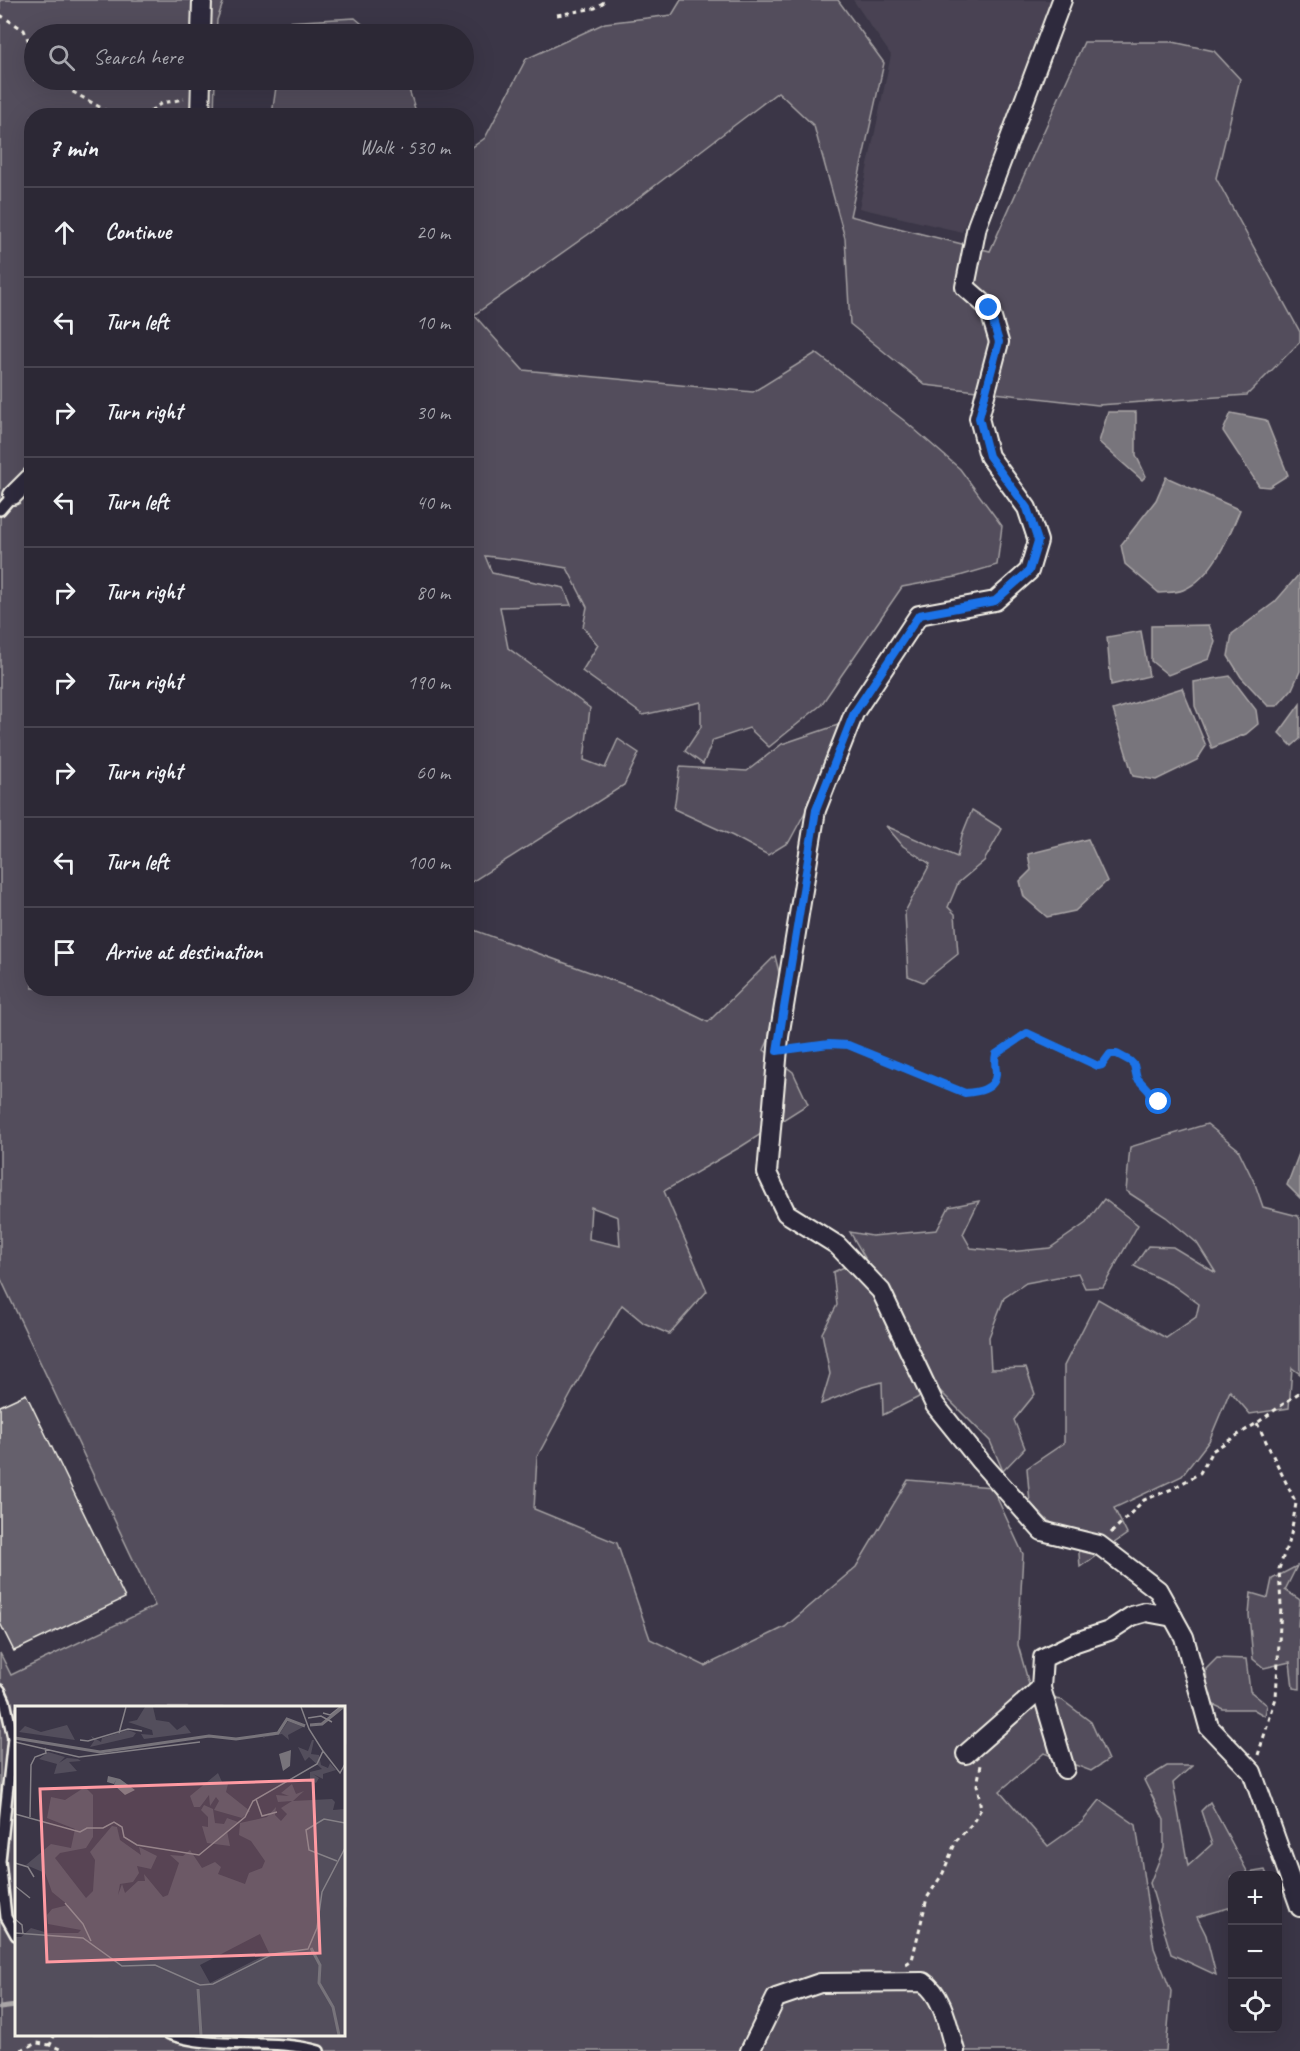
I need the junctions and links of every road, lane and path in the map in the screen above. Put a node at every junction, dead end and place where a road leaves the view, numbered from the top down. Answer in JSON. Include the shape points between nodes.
{"nodes":[{"id":1,"x":202,"y":0,"type":"edge"},
{"id":2,"x":607,"y":0,"type":"edge"},
{"id":3,"x":1062,"y":0,"type":"edge"},
{"id":4,"x":0,"y":15,"type":"edge"},
{"id":5,"x":557,"y":15,"type":"dead end"},
{"id":6,"x":201,"y":24,"type":"edge"},
{"id":7,"x":24,"y":30,"type":"edge"},
{"id":8,"x":71,"y":90,"type":"edge"},
{"id":9,"x":195,"y":90,"type":"edge"},
{"id":10,"x":200,"y":90,"type":"edge"},
{"id":11,"x":101,"y":108,"type":"edge"},
{"id":12,"x":155,"y":108,"type":"edge"},
{"id":13,"x":200,"y":108,"type":"edge"},
{"id":14,"x":24,"y":484,"type":"edge"},
{"id":15,"x":13,"y":495,"type":"joint"},
{"id":16,"x":0,"y":510,"type":"edge"},
{"id":17,"x":777,"y":1051,"type":"junction"},
{"id":18,"x":1159,"y":1102,"type":"dead end"},
{"id":19,"x":1300,"y":1392,"type":"edge"},
{"id":20,"x":1257,"y":1423,"type":"junction"},
{"id":21,"x":1099,"y":1545,"type":"junction"},
{"id":22,"x":1173,"y":1617,"type":"junction"},
{"id":23,"x":1041,"y":1689,"type":"junction"},
{"id":24,"x":0,"y":1690,"type":"edge"},
{"id":25,"x":983,"y":1739,"type":"junction"},
{"id":26,"x":966,"y":1754,"type":"dead end"},
{"id":27,"x":1065,"y":1769,"type":"dead end"},
{"id":28,"x":1252,"y":1772,"type":"junction"},
{"id":29,"x":1300,"y":1907,"type":"edge"},
{"id":30,"x":15,"y":1933,"type":"edge"},
{"id":31,"x":886,"y":1983,"type":"junction"},
{"id":32,"x":54,"y":2036,"type":"edge"},
{"id":33,"x":175,"y":2036,"type":"edge"},
{"id":34,"x":50,"y":2045,"type":"junction"},
{"id":35,"x":21,"y":2050,"type":"edge"},
{"id":36,"x":65,"y":2051,"type":"edge"},
{"id":37,"x":319,"y":2051,"type":"edge"},
{"id":38,"x":750,"y":2051,"type":"edge"},
{"id":39,"x":955,"y":2051,"type":"edge"}],
"edges":[{"from":1,"to":6,"type":"street"},
{"from":2,"to":5,"type":"path","via":[[595,8]]},
{"from":3,"to":17,"type":"street","via":[[977,226],[965,287],[989,308],[999,342],[979,418],[989,456],[1027,508],[1038,541],[1029,571],[995,601],[919,615],[854,713],[816,810]]},
{"from":4,"to":7,"type":"path"},
{"from":8,"to":11,"type":"path"},
{"from":9,"to":12,"type":"path"},
{"from":10,"to":13,"type":"street"},
{"from":14,"to":15,"type":"street"},
{"from":15,"to":16,"type":"lane"},
{"from":17,"to":18,"type":"path","via":[[848,1045],[965,1093],[974,1093],[995,1081],[996,1054],[1027,1033],[1098,1066],[1110,1054],[1122,1056],[1134,1065],[1137,1078]]},
{"from":17,"to":21,"type":"street","via":[[767,1173],[786,1213],[837,1245],[881,1292],[935,1405],[1042,1531]]},
{"from":19,"to":20,"type":"path"},
{"from":20,"to":21,"type":"path","via":[[1212,1451],[1200,1473],[1144,1500]]},
{"from":20,"to":28,"type":"path","via":[[1296,1503],[1279,1569],[1276,1698]]},
{"from":21,"to":22,"type":"street","via":[[1158,1590]]},
{"from":22,"to":23,"type":"street","via":[[1146,1612],[1132,1616],[1109,1631],[1076,1641],[1043,1658]]},
{"from":22,"to":28,"type":"street","via":[[1184,1637],[1209,1726]]},
{"from":23,"to":25,"type":"street"},
{"from":23,"to":27,"type":"street"},
{"from":24,"to":30,"type":"lane","via":[[13,1738],[0,1861],[6,1917]]},
{"from":25,"to":26,"type":"street"},
{"from":25,"to":31,"type":"path","via":[[976,1785],[981,1809],[956,1841],[927,1898],[912,1960]]},
{"from":28,"to":29,"type":"street"},
{"from":31,"to":38,"type":"street","via":[[820,1983],[776,1998]]},
{"from":31,"to":39,"type":"street","via":[[923,1982],[933,1989]]},
{"from":32,"to":34,"type":"path"},
{"from":33,"to":37,"type":"lane","via":[[194,2042]]},
{"from":34,"to":35,"type":"path","via":[[37,2043]]},
{"from":34,"to":36,"type":"path"}]}
